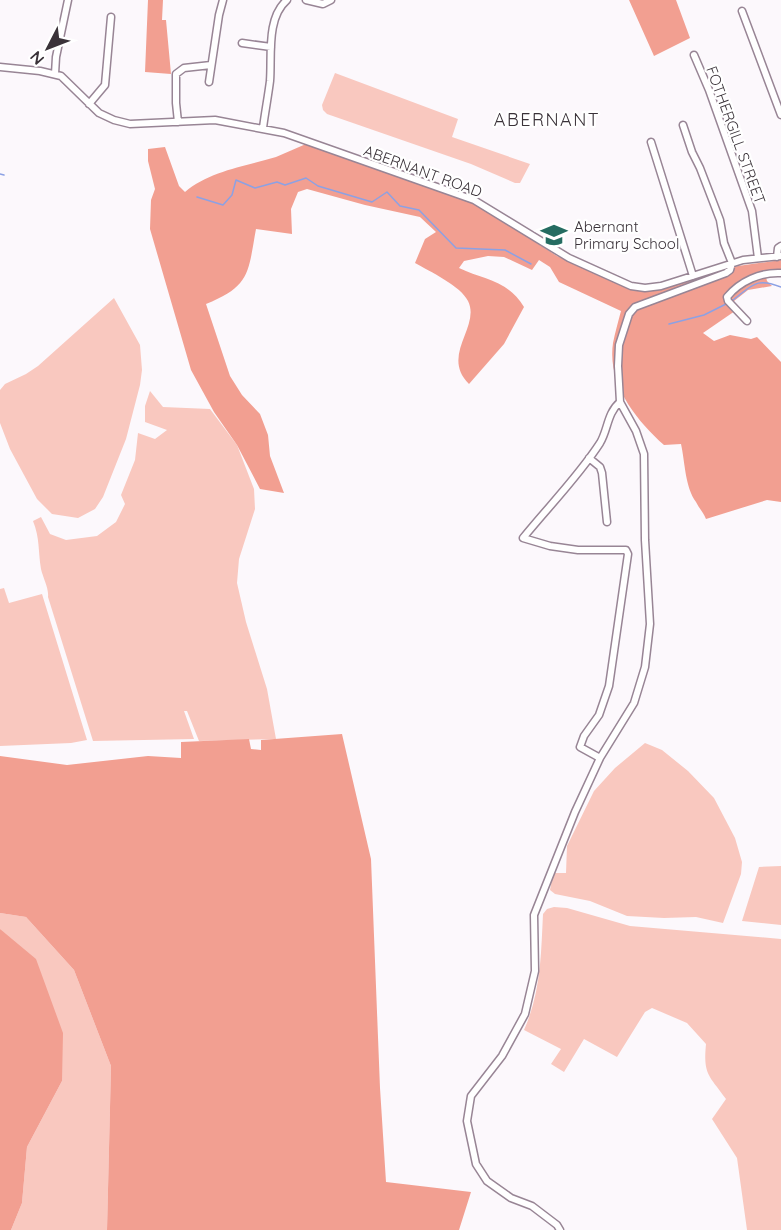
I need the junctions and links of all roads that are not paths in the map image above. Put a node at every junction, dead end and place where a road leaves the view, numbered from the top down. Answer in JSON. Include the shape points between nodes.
{"nodes":[{"id":1,"x":68,"y":0,"type":"edge"},
{"id":2,"x":223,"y":0,"type":"edge"},
{"id":3,"x":287,"y":0,"type":"edge"},
{"id":4,"x":306,"y":0,"type":"edge"},
{"id":5,"x":331,"y":0,"type":"edge"},
{"id":6,"x":742,"y":11,"type":"dead end"},
{"id":7,"x":111,"y":17,"type":"dead end"},
{"id":8,"x":242,"y":43,"type":"dead end"},
{"id":9,"x":271,"y":47,"type":"junction"},
{"id":10,"x":694,"y":55,"type":"dead end"},
{"id":11,"x":211,"y":65,"type":"junction"},
{"id":12,"x":0,"y":67,"type":"edge"},
{"id":13,"x":55,"y":74,"type":"junction"},
{"id":14,"x":209,"y":82,"type":"dead end"},
{"id":15,"x":778,"y":99,"type":"edge"},
{"id":16,"x":88,"y":104,"type":"junction"},
{"id":17,"x":781,"y":115,"type":"edge"},
{"id":18,"x":178,"y":122,"type":"junction"},
{"id":19,"x":683,"y":125,"type":"dead end"},
{"id":20,"x":263,"y":128,"type":"junction"},
{"id":21,"x":651,"y":142,"type":"dead end"},
{"id":22,"x":781,"y":246,"type":"edge"},
{"id":23,"x":779,"y":257,"type":"edge"},
{"id":24,"x":758,"y":258,"type":"junction"},
{"id":25,"x":732,"y":263,"type":"junction"},
{"id":26,"x":781,"y":273,"type":"edge"},
{"id":27,"x":693,"y":276,"type":"junction"},
{"id":28,"x":747,"y":321,"type":"dead end"},
{"id":29,"x":620,"y":402,"type":"junction"},
{"id":30,"x":589,"y":458,"type":"junction"},
{"id":31,"x":607,"y":522,"type":"dead end"},
{"id":32,"x":600,"y":758,"type":"junction"},
{"id":33,"x":560,"y":1230,"type":"edge"}],
"edges":[{"from":1,"to":13,"type":"street"},
{"from":2,"to":11,"type":"street"},
{"from":3,"to":9,"type":"street","via":[[275,20]]},
{"from":4,"to":5,"type":"street","via":[[323,4]]},
{"from":6,"to":15,"type":"street"},
{"from":7,"to":16,"type":"street","via":[[105,85]]},
{"from":8,"to":9,"type":"street"},
{"from":9,"to":20,"type":"street"},
{"from":10,"to":24,"type":"street","name":"FOTHERGILL STREET","via":[[752,211]]},
{"from":11,"to":14,"type":"street"},
{"from":11,"to":18,"type":"street","via":[[184,68],[176,74]]},
{"from":12,"to":13,"type":"street"},
{"from":13,"to":16,"type":"street","name":"ABERNANT ROAD","via":[[67,80]]},
{"from":15,"to":17,"type":"street"},
{"from":16,"to":18,"type":"street","name":"ABERNANT ROAD","via":[[99,113],[130,124]]},
{"from":18,"to":20,"type":"street","name":"ABERNANT ROAD","via":[[215,120]]},
{"from":19,"to":25,"type":"street","via":[[720,220]]},
{"from":20,"to":27,"type":"street","name":"ABERNANT ROAD","via":[[474,200],[557,252],[631,286],[661,286]]},
{"from":21,"to":27,"type":"street"},
{"from":22,"to":23,"type":"street"},
{"from":23,"to":24,"type":"street","name":"ABERNANT ROAD"},
{"from":24,"to":25,"type":"street","name":"ABERNANT ROAD"},
{"from":25,"to":27,"type":"street","name":"ABERNANT ROAD"},
{"from":25,"to":29,"type":"street","via":[[726,273],[635,307],[629,314],[619,345]]},
{"from":26,"to":28,"type":"street","via":[[748,280],[727,297]]},
{"from":29,"to":30,"type":"street"},
{"from":29,"to":32,"type":"street","via":[[644,454],[650,624],[639,691]]},
{"from":30,"to":31,"type":"street","via":[[602,473]]},
{"from":30,"to":32,"type":"street","via":[[523,538],[550,546],[626,550],[628,554],[609,686],[599,715],[580,747]]},
{"from":32,"to":33,"type":"street","via":[[534,915],[535,971],[525,1014],[502,1056],[471,1096],[467,1121],[476,1164],[487,1181],[511,1198],[532,1206]]}]}
